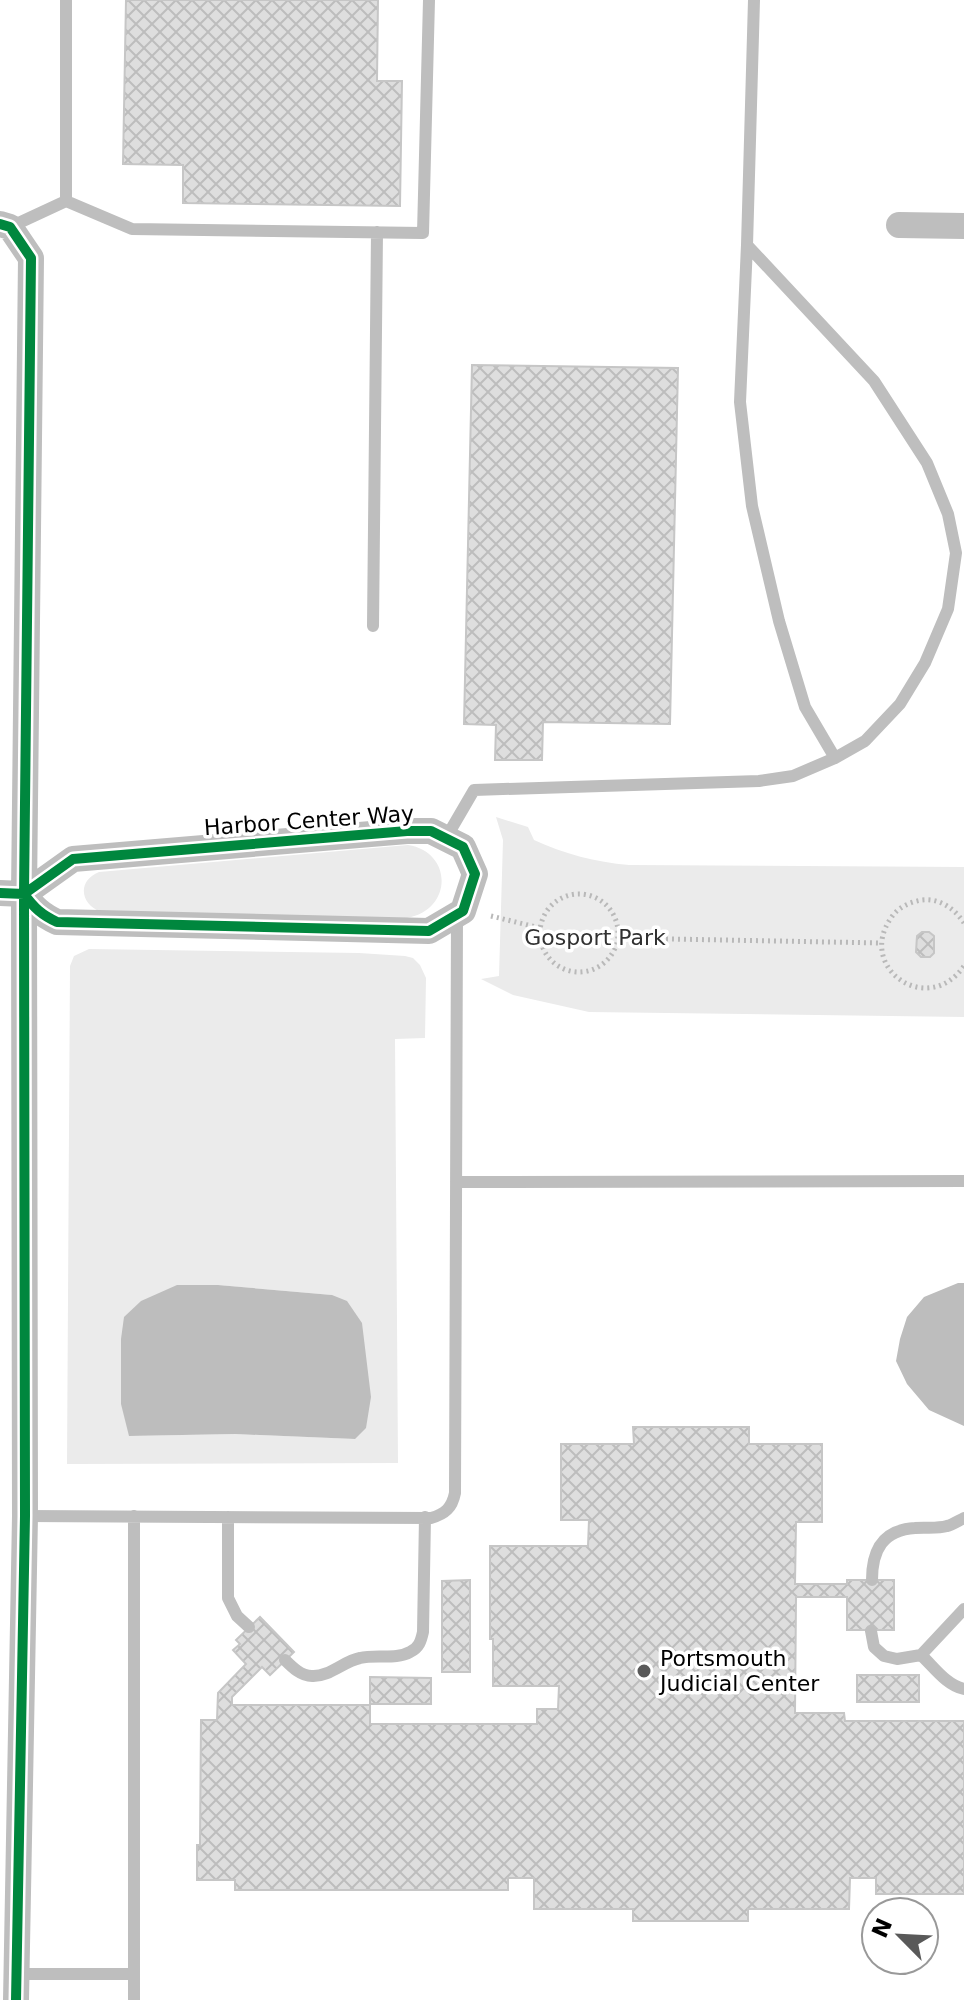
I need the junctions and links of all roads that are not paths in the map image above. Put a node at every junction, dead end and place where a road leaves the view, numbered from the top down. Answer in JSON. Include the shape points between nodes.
{"nodes":[{"id":1,"x":66,"y":0,"type":"edge"},
{"id":2,"x":429,"y":0,"type":"edge"},
{"id":3,"x":754,"y":0,"type":"edge"},
{"id":4,"x":66,"y":201,"type":"junction"},
{"id":5,"x":5,"y":225,"type":"edge"},
{"id":6,"x":899,"y":225,"type":"dead end"},
{"id":7,"x":964,"y":226,"type":"edge"},
{"id":8,"x":377,"y":232,"type":"junction"},
{"id":9,"x":747,"y":245,"type":"junction"},
{"id":10,"x":373,"y":626,"type":"dead end"},
{"id":11,"x":835,"y":758,"type":"junction"},
{"id":12,"x":446,"y":838,"type":"junction"},
{"id":13,"x":12,"y":894,"type":"edge"},
{"id":14,"x":460,"y":913,"type":"junction"},
{"id":15,"x":964,"y":1181,"type":"edge"},
{"id":16,"x":456,"y":1182,"type":"junction"},
{"id":17,"x":25,"y":1516,"type":"junction"},
{"id":18,"x":134,"y":1516,"type":"junction"},
{"id":19,"x":228,"y":1517,"type":"junction"},
{"id":20,"x":425,"y":1517,"type":"junction"},
{"id":21,"x":964,"y":1518,"type":"edge"},
{"id":22,"x":872,"y":1580,"type":"dead end"},
{"id":23,"x":964,"y":1609,"type":"edge"},
{"id":24,"x":249,"y":1627,"type":"dead end"},
{"id":25,"x":871,"y":1631,"type":"dead end"},
{"id":26,"x":921,"y":1655,"type":"junction"},
{"id":27,"x":285,"y":1660,"type":"dead end"},
{"id":28,"x":964,"y":1689,"type":"edge"},
{"id":29,"x":134,"y":1974,"type":"junction"},
{"id":30,"x":16,"y":1987,"type":"edge"},
{"id":31,"x":134,"y":2000,"type":"edge"}],
"edges":[{"from":1,"to":4,"type":"lane"},
{"from":2,"to":8,"type":"lane","via":[[423,233]]},
{"from":3,"to":9,"type":"lane"},
{"from":4,"to":5,"type":"lane"},
{"from":4,"to":8,"type":"lane","via":[[132,229]]},
{"from":5,"to":13,"type":"street","via":[[31,258]]},
{"from":6,"to":7,"type":"street"},
{"from":8,"to":10,"type":"lane"},
{"from":9,"to":11,"type":"lane","via":[[740,402],[752,506],[805,707]]},
{"from":9,"to":11,"type":"lane","via":[[874,381],[927,463],[948,514],[956,553],[948,609],[925,663],[900,704],[865,741]]},
{"from":11,"to":12,"type":"lane","via":[[793,776],[759,781],[474,790]]},
{"from":12,"to":13,"type":"street","name":"Harbor Center Way","via":[[431,831],[407,831],[73,859]]},
{"from":12,"to":14,"type":"street","via":[[463,847],[475,874]]},
{"from":13,"to":14,"type":"street","via":[[57,922],[429,931]]},
{"from":13,"to":17,"type":"street"},
{"from":14,"to":16,"type":"lane"},
{"from":15,"to":16,"type":"lane"},
{"from":16,"to":20,"type":"lane","via":[[455,1493],[448,1510]]},
{"from":17,"to":18,"type":"lane"},
{"from":17,"to":30,"type":"street"},
{"from":18,"to":19,"type":"lane"},
{"from":18,"to":29,"type":"lane"},
{"from":19,"to":20,"type":"lane"},
{"from":19,"to":24,"type":"lane","via":[[228,1598]]},
{"from":20,"to":27,"type":"lane","via":[[420,1644],[411,1652],[357,1658],[312,1676]]},
{"from":21,"to":22,"type":"lane","via":[[944,1527],[891,1534],[877,1548]]},
{"from":23,"to":26,"type":"lane"},
{"from":25,"to":26,"type":"lane","via":[[874,1647],[884,1656]]},
{"from":26,"to":28,"type":"lane","via":[[949,1683]]},
{"from":29,"to":30,"type":"lane"},
{"from":29,"to":31,"type":"lane"}]}
